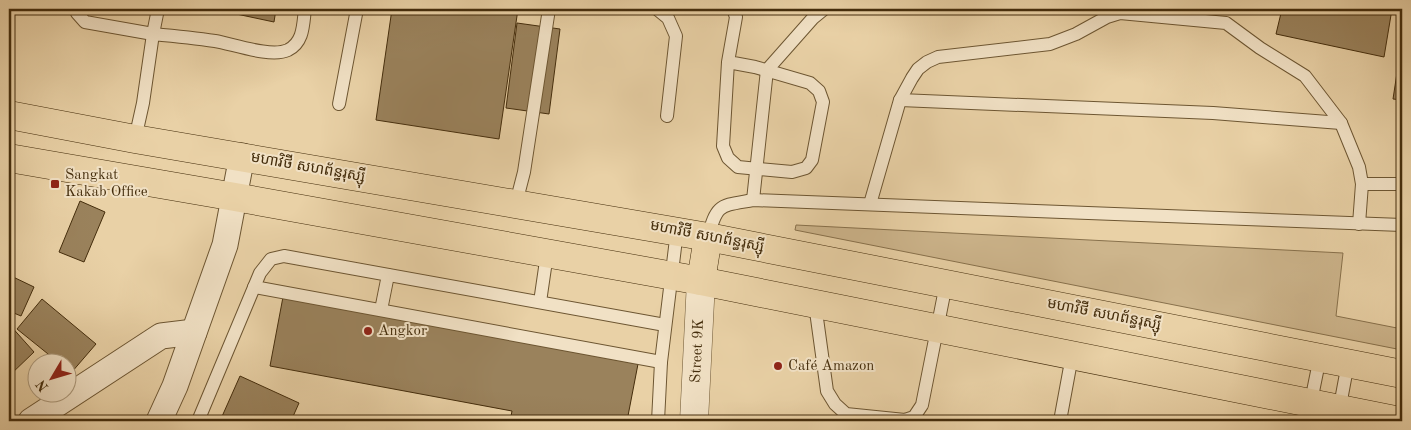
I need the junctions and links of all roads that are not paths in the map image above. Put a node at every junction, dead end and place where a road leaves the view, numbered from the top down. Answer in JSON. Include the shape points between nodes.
{"nodes":[{"id":1,"x":76,"y":9,"type":"edge"},
{"id":2,"x":158,"y":9,"type":"edge"},
{"id":3,"x":305,"y":9,"type":"edge"},
{"id":4,"x":357,"y":9,"type":"edge"},
{"id":5,"x":550,"y":9,"type":"edge"},
{"id":6,"x":657,"y":9,"type":"edge"},
{"id":7,"x":824,"y":9,"type":"edge"},
{"id":8,"x":738,"y":11,"type":"edge"},
{"id":9,"x":153,"y":34,"type":"junction"},
{"id":10,"x":728,"y":62,"type":"junction"},
{"id":11,"x":767,"y":70,"type":"junction"},
{"id":12,"x":900,"y":100,"type":"junction"},
{"id":13,"x":338,"y":104,"type":"dead end"},
{"id":14,"x":9,"y":115,"type":"edge"},
{"id":15,"x":667,"y":116,"type":"dead end"},
{"id":16,"x":1341,"y":123,"type":"junction"},
{"id":17,"x":135,"y":139,"type":"junction"},
{"id":18,"x":242,"y":156,"type":"junction"},
{"id":19,"x":9,"y":158,"type":"edge"},
{"id":20,"x":756,"y":169,"type":"junction"},
{"id":21,"x":1362,"y":184,"type":"junction"},
{"id":22,"x":1402,"y":184,"type":"edge"},
{"id":23,"x":235,"y":197,"type":"junction"},
{"id":24,"x":753,"y":200,"type":"junction"},
{"id":25,"x":516,"y":203,"type":"junction"},
{"id":26,"x":870,"y":204,"type":"junction"},
{"id":27,"x":1359,"y":224,"type":"junction"},
{"id":28,"x":1402,"y":225,"type":"edge"},
{"id":29,"x":677,"y":232,"type":"junction"},
{"id":30,"x":708,"y":237,"type":"junction"},
{"id":31,"x":547,"y":254,"type":"junction"},
{"id":32,"x":388,"y":275,"type":"junction"},
{"id":33,"x":671,"y":277,"type":"junction"},
{"id":34,"x":701,"y":282,"type":"junction"},
{"id":35,"x":946,"y":284,"type":"junction"},
{"id":36,"x":254,"y":287,"type":"junction"},
{"id":37,"x":540,"y":302,"type":"junction"},
{"id":38,"x":815,"y":304,"type":"junction"},
{"id":39,"x":381,"y":310,"type":"junction"},
{"id":40,"x":665,"y":325,"type":"junction"},
{"id":41,"x":938,"y":329,"type":"junction"},
{"id":42,"x":194,"y":332,"type":"junction"},
{"id":43,"x":1072,"y":356,"type":"junction"},
{"id":44,"x":1320,"y":357,"type":"junction"},
{"id":45,"x":661,"y":362,"type":"junction"},
{"id":46,"x":1348,"y":363,"type":"junction"},
{"id":47,"x":1402,"y":374,"type":"edge"},
{"id":48,"x":1308,"y":412,"type":"edge"},
{"id":49,"x":1338,"y":415,"type":"edge"},
{"id":50,"x":31,"y":421,"type":"edge"},
{"id":51,"x":159,"y":421,"type":"edge"},
{"id":52,"x":198,"y":421,"type":"edge"},
{"id":53,"x":658,"y":421,"type":"edge"},
{"id":54,"x":694,"y":421,"type":"edge"},
{"id":55,"x":1060,"y":421,"type":"edge"},
{"id":56,"x":1400,"y":421,"type":"edge"}],
"edges":[{"from":1,"to":9,"type":"lane","via":[[85,22]]},
{"from":2,"to":9,"type":"lane"},
{"from":3,"to":9,"type":"lane","via":[[302,33],[287,50],[274,52]]},
{"from":4,"to":13,"type":"lane"},
{"from":5,"to":25,"type":"lane","via":[[524,172]]},
{"from":6,"to":15,"type":"lane","via":[[668,18],[676,36]]},
{"from":7,"to":11,"type":"lane"},
{"from":8,"to":10,"type":"lane"},
{"from":9,"to":17,"type":"lane"},
{"from":10,"to":11,"type":"lane"},
{"from":10,"to":20,"type":"lane","via":[[723,146],[728,158],[738,167]]},
{"from":11,"to":20,"type":"lane"},
{"from":11,"to":20,"type":"lane","via":[[810,83],[819,91],[823,102],[812,160],[806,168],[792,172]]},
{"from":12,"to":16,"type":"lane","via":[[1213,113]]},
{"from":12,"to":16,"type":"lane","via":[[918,69],[938,57],[1050,44],[1120,14],[1226,23],[1305,76]]},
{"from":12,"to":26,"type":"lane"},
{"from":14,"to":17,"type":"highway","name":"មហាវិថី សហព័ន្ធរុស្ស៊ី"},
{"from":16,"to":21,"type":"lane","via":[[1359,166]]},
{"from":17,"to":18,"type":"highway","name":"មហាវិថី សហព័ន្ធរុស្ស៊ី"},
{"from":18,"to":23,"type":"street"},
{"from":18,"to":25,"type":"highway","name":"មហាវិថី សហព័ន្ធរុស្ស៊ី"},
{"from":19,"to":23,"type":"highway"},
{"from":20,"to":24,"type":"lane"},
{"from":21,"to":22,"type":"lane"},
{"from":21,"to":27,"type":"lane"},
{"from":23,"to":31,"type":"highway"},
{"from":23,"to":42,"type":"street","via":[[225,245]]},
{"from":24,"to":26,"type":"lane"},
{"from":24,"to":30,"type":"lane","via":[[719,209],[713,215]]},
{"from":25,"to":29,"type":"highway","name":"មហាវិថី សហព័ន្ធរុស្ស៊ី"},
{"from":26,"to":27,"type":"lane"},
{"from":27,"to":28,"type":"lane"},
{"from":29,"to":30,"type":"highway","name":"មហាវិថី សហព័ន្ធរុស្ស៊ី"},
{"from":29,"to":33,"type":"lane"},
{"from":30,"to":34,"type":"highway"},
{"from":30,"to":35,"type":"highway","name":"មហាវិថី សហព័ន្ធរុស្ស៊ី"},
{"from":31,"to":33,"type":"highway"},
{"from":31,"to":37,"type":"lane"},
{"from":32,"to":36,"type":"lane","via":[[284,256],[271,259]]},
{"from":32,"to":37,"type":"lane"},
{"from":32,"to":39,"type":"lane"},
{"from":33,"to":34,"type":"highway"},
{"from":33,"to":40,"type":"lane"},
{"from":34,"to":38,"type":"highway"},
{"from":34,"to":54,"type":"street","name":"Street 9K"},
{"from":35,"to":41,"type":"lane"},
{"from":35,"to":44,"type":"highway","name":"មហាវិថី សហព័ន្ធរុស្ស៊ី"},
{"from":36,"to":39,"type":"lane"},
{"from":36,"to":52,"type":"lane"},
{"from":37,"to":40,"type":"lane"},
{"from":38,"to":41,"type":"highway"},
{"from":38,"to":41,"type":"lane","via":[[827,391],[846,414],[905,420],[914,417],[922,405]]},
{"from":39,"to":45,"type":"lane"},
{"from":40,"to":45,"type":"lane"},
{"from":41,"to":43,"type":"highway"},
{"from":42,"to":50,"type":"street","via":[[160,336]]},
{"from":42,"to":51,"type":"street"},
{"from":43,"to":48,"type":"highway"},
{"from":43,"to":55,"type":"lane"},
{"from":44,"to":46,"type":"highway","name":"មហាវិថី សហព័ន្ធរុស្ស៊ី"},
{"from":44,"to":48,"type":"lane"},
{"from":45,"to":53,"type":"lane"},
{"from":46,"to":47,"type":"highway","name":"មហាវិថី សហព័ន្ធរុស្ស៊ី"},
{"from":46,"to":49,"type":"lane"},
{"from":48,"to":49,"type":"highway"},
{"from":49,"to":56,"type":"highway"}]}
